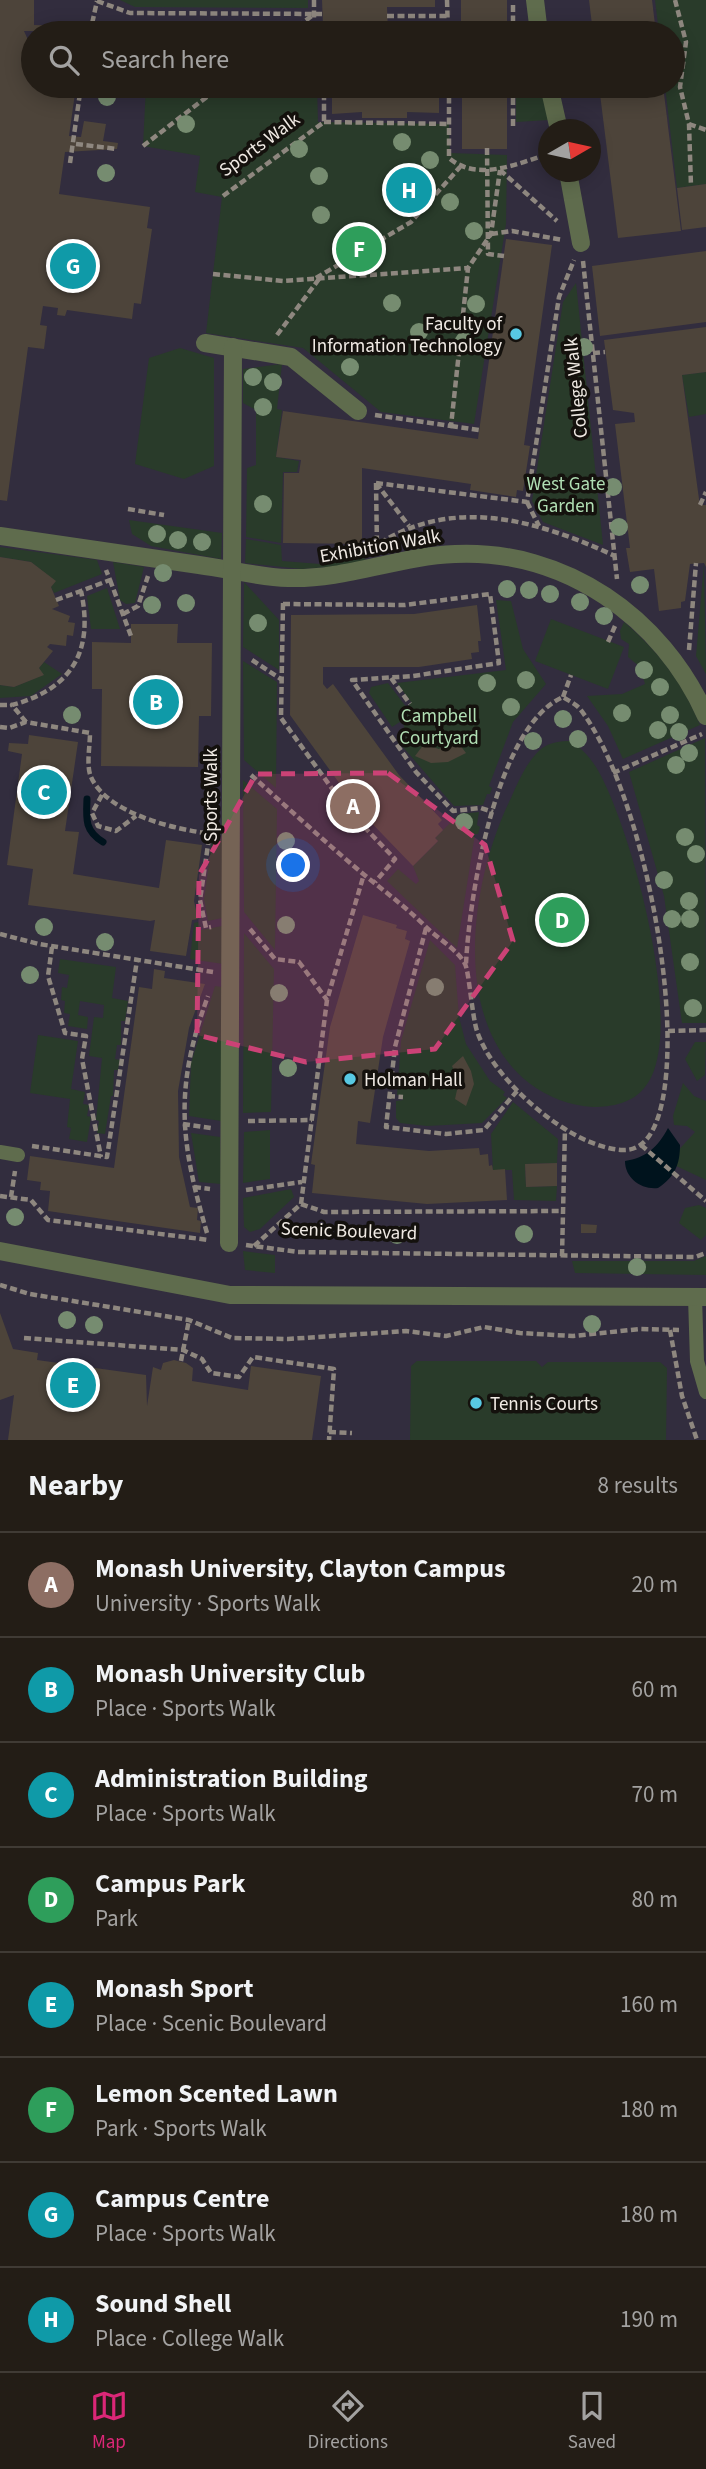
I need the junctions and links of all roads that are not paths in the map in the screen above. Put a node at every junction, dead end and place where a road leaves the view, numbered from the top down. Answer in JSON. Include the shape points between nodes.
{"nodes":[{"id":1,"x":535,"y":0,"type":"edge"},
{"id":2,"x":538,"y":21,"type":"edge"},
{"id":3,"x":552,"y":98,"type":"edge"},
{"id":4,"x":556,"y":119,"type":"edge"},
{"id":5,"x":570,"y":182,"type":"edge"},
{"id":6,"x":581,"y":243,"type":"road end"},
{"id":7,"x":205,"y":343,"type":"dead end"},
{"id":8,"x":233,"y":348,"type":"junction"},
{"id":9,"x":358,"y":411,"type":"dead end"},
{"id":10,"x":0,"y":536,"type":"edge"},
{"id":11,"x":232,"y":570,"type":"junction"},
{"id":12,"x":705,"y":713,"type":"edge"},
{"id":13,"x":0,"y":1152,"type":"edge"},
{"id":14,"x":18,"y":1155,"type":"road end"},
{"id":15,"x":229,"y":1242,"type":"road end"},
{"id":16,"x":0,"y":1251,"type":"edge"},
{"id":17,"x":700,"y":1297,"type":"edge"},
{"id":18,"x":706,"y":1392,"type":"edge"}],
"edges":[{"from":1,"to":2,"type":"street"},
{"from":3,"to":4,"type":"street"},
{"from":5,"to":6,"type":"street"},
{"from":7,"to":8,"type":"street"},
{"from":8,"to":9,"type":"street","via":[[291,356]]},
{"from":8,"to":11,"type":"street","name":"Sports Walk"},
{"from":10,"to":11,"type":"street","name":"Exhibition Walk"},
{"from":11,"to":12,"type":"street","name":"Exhibition Walk","via":[[283,578],[335,576],[457,554],[530,562],[614,600],[651,632],[677,664]]},
{"from":11,"to":15,"type":"street","name":"Sports Walk"},
{"from":13,"to":14,"type":"lane"},
{"from":16,"to":17,"type":"street","via":[[230,1295]]},
{"from":17,"to":18,"type":"lane","via":[[697,1361]]}]}
